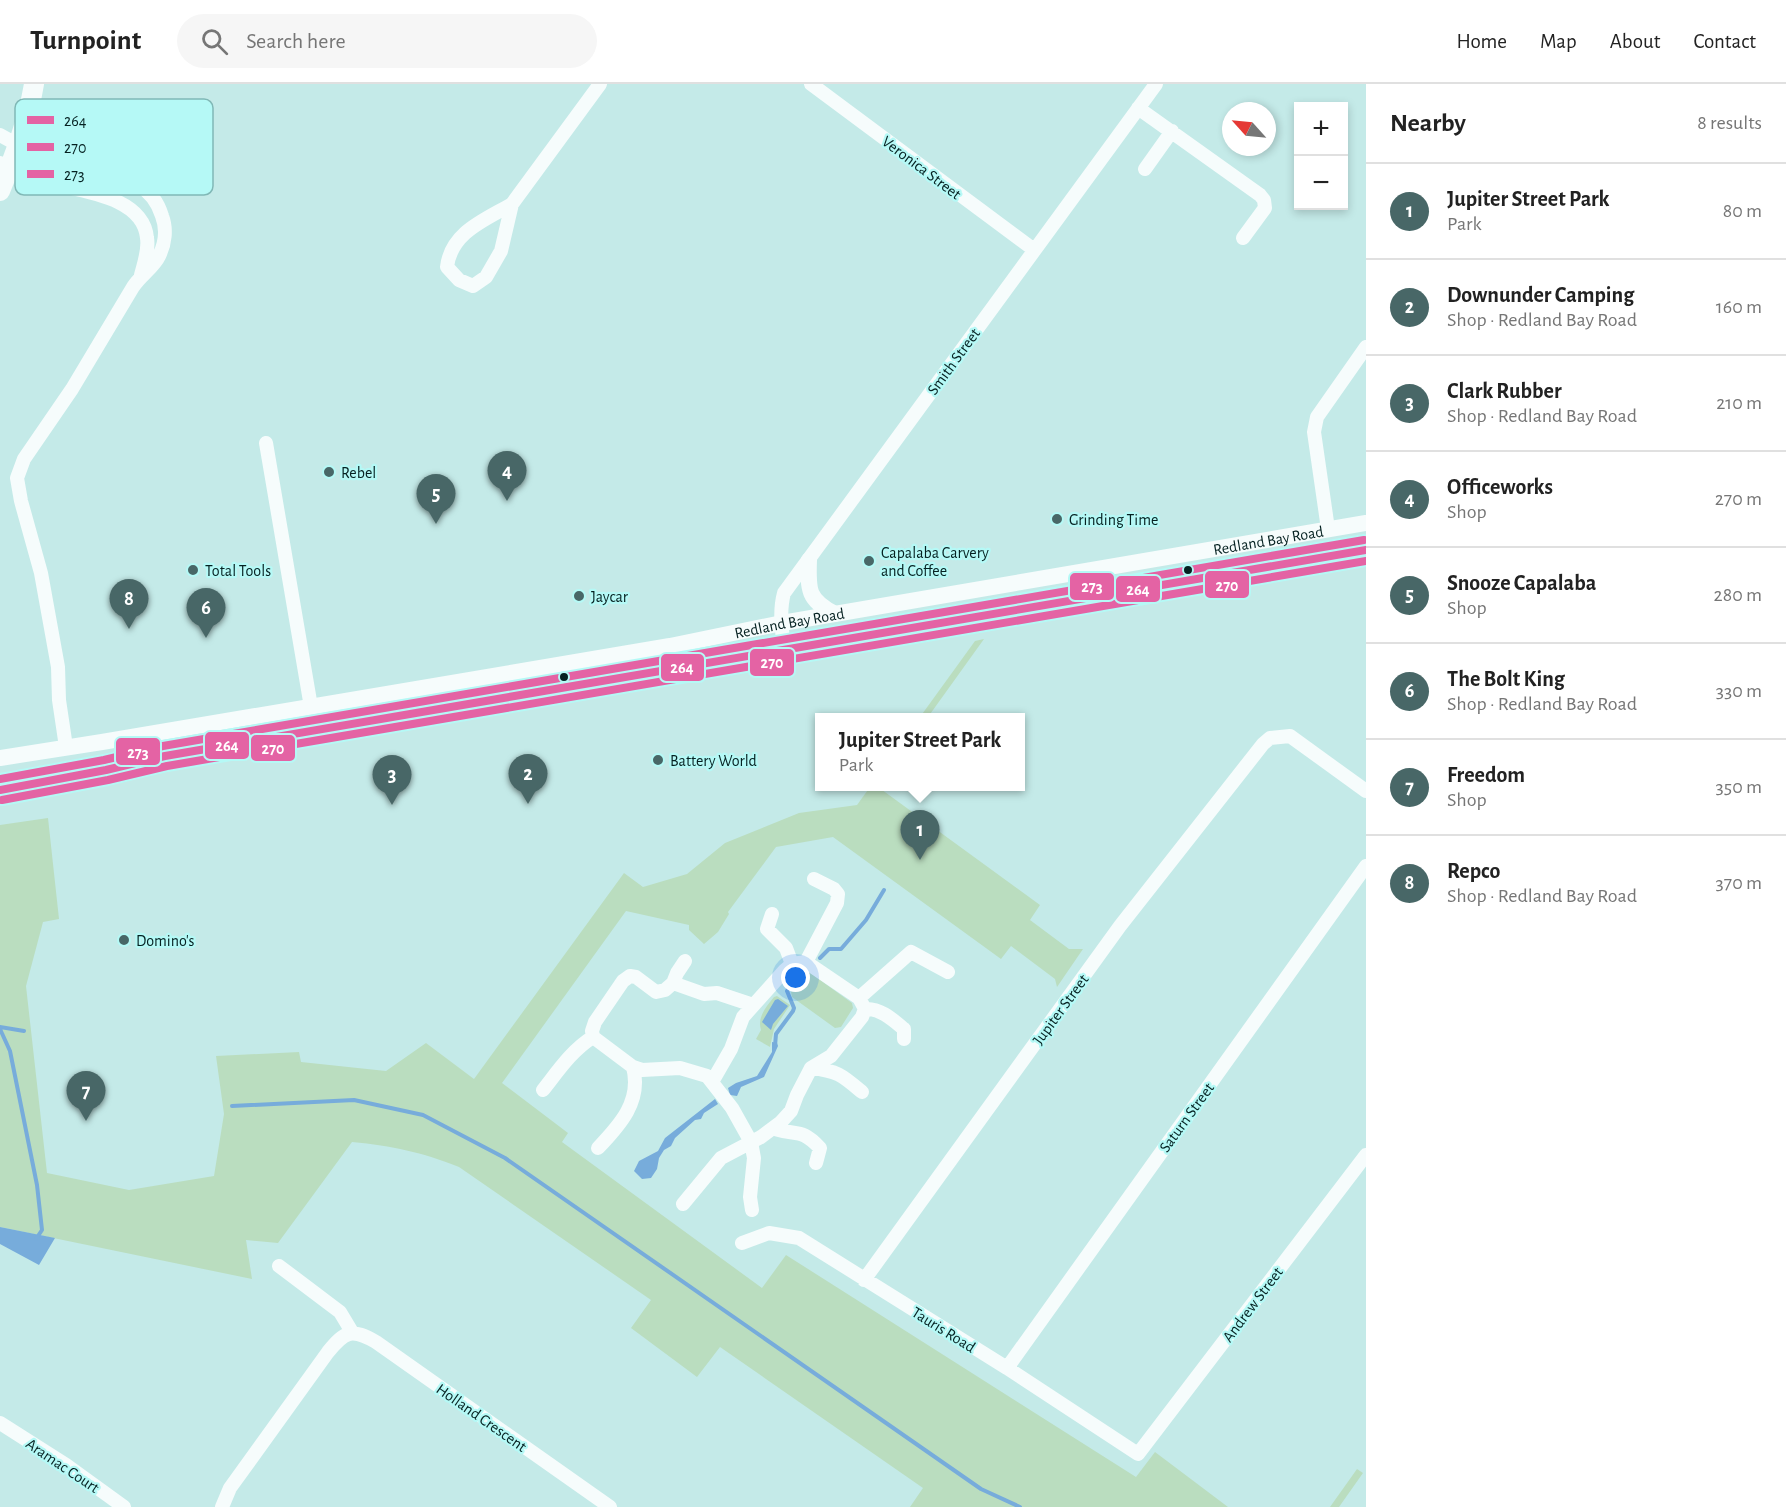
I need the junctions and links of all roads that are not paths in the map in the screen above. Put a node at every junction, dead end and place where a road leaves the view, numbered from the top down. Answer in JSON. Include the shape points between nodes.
{"nodes":[{"id":1,"x":34,"y":84,"type":"edge"},
{"id":2,"x":600,"y":84,"type":"edge"},
{"id":3,"x":811,"y":84,"type":"edge"},
{"id":4,"x":1156,"y":84,"type":"edge"},
{"id":5,"x":31,"y":99,"type":"edge"},
{"id":6,"x":1138,"y":108,"type":"junction"},
{"id":7,"x":1172,"y":130,"type":"junction"},
{"id":8,"x":0,"y":135,"type":"edge"},
{"id":9,"x":15,"y":144,"type":"edge"},
{"id":10,"x":15,"y":150,"type":"edge"},
{"id":11,"x":5,"y":165,"type":"edge"},
{"id":12,"x":1145,"y":169,"type":"dead end"},
{"id":13,"x":0,"y":191,"type":"edge"},
{"id":14,"x":98,"y":195,"type":"edge"},
{"id":15,"x":150,"y":195,"type":"edge"},
{"id":16,"x":512,"y":204,"type":"junction"},
{"id":17,"x":1243,"y":238,"type":"dead end"},
{"id":18,"x":1033,"y":249,"type":"junction"},
{"id":19,"x":141,"y":275,"type":"junction"},
{"id":20,"x":1366,"y":347,"type":"edge"},
{"id":21,"x":266,"y":443,"type":"dead end"},
{"id":22,"x":1366,"y":523,"type":"edge"},
{"id":23,"x":1328,"y":529,"type":"junction"},
{"id":24,"x":1366,"y":550,"type":"edge"},
{"id":25,"x":809,"y":560,"type":"junction"},
{"id":26,"x":835,"y":614,"type":"junction"},
{"id":27,"x":782,"y":623,"type":"junction"},
{"id":28,"x":784,"y":649,"type":"junction"},
{"id":29,"x":310,"y":707,"type":"junction"},
{"id":30,"x":314,"y":730,"type":"junction"},
{"id":31,"x":66,"y":747,"type":"junction"},
{"id":32,"x":0,"y":758,"type":"edge"},
{"id":33,"x":0,"y":790,"type":"edge"},
{"id":34,"x":1366,"y":791,"type":"edge"},
{"id":35,"x":1366,"y":866,"type":"edge"},
{"id":36,"x":814,"y":879,"type":"dead end"},
{"id":37,"x":772,"y":914,"type":"dead end"},
{"id":38,"x":685,"y":961,"type":"dead end"},
{"id":39,"x":799,"y":963,"type":"junction"},
{"id":40,"x":948,"y":972,"type":"dead end"},
{"id":41,"x":673,"y":983,"type":"junction"},
{"id":42,"x":862,"y":1004,"type":"junction"},
{"id":43,"x":753,"y":1005,"type":"junction"},
{"id":44,"x":593,"y":1037,"type":"junction"},
{"id":45,"x":904,"y":1039,"type":"dead end"},
{"id":46,"x":836,"y":1049,"type":"junction"},
{"id":47,"x":633,"y":1067,"type":"junction"},
{"id":48,"x":811,"y":1068,"type":"junction"},
{"id":49,"x":843,"y":1076,"type":"junction"},
{"id":50,"x":712,"y":1082,"type":"junction"},
{"id":51,"x":543,"y":1090,"type":"dead end"},
{"id":52,"x":862,"y":1092,"type":"dead end"},
{"id":53,"x":791,"y":1111,"type":"junction"},
{"id":54,"x":775,"y":1129,"type":"junction"},
{"id":55,"x":798,"y":1131,"type":"junction"},
{"id":56,"x":750,"y":1142,"type":"junction"},
{"id":57,"x":598,"y":1148,"type":"dead end"},
{"id":58,"x":1366,"y":1155,"type":"edge"},
{"id":59,"x":816,"y":1163,"type":"dead end"},
{"id":60,"x":683,"y":1204,"type":"dead end"},
{"id":61,"x":752,"y":1210,"type":"dead end"},
{"id":62,"x":742,"y":1243,"type":"dead end"},
{"id":63,"x":279,"y":1266,"type":"dead end"},
{"id":64,"x":864,"y":1280,"type":"junction"},
{"id":65,"x":352,"y":1332,"type":"junction"},
{"id":66,"x":1007,"y":1368,"type":"junction"},
{"id":67,"x":0,"y":1423,"type":"edge"},
{"id":68,"x":1138,"y":1454,"type":"joint"},
{"id":69,"x":124,"y":1507,"type":"edge"},
{"id":70,"x":222,"y":1507,"type":"edge"},
{"id":71,"x":610,"y":1507,"type":"edge"}],
"edges":[{"from":1,"to":5,"type":"highway"},
{"from":2,"to":16,"type":"street"},
{"from":3,"to":18,"type":"street","name":"Veronica Street"},
{"from":4,"to":6,"type":"street","name":"Smith Street"},
{"from":6,"to":7,"type":"street"},
{"from":6,"to":18,"type":"street","name":"Smith Street"},
{"from":7,"to":12,"type":"street"},
{"from":7,"to":17,"type":"street","via":[[1264,200],[1262,215]]},
{"from":8,"to":9,"type":"street"},
{"from":10,"to":11,"type":"highway"},
{"from":11,"to":13,"type":"highway"},
{"from":14,"to":19,"type":"street","via":[[130,209],[143,224],[148,239]]},
{"from":15,"to":19,"type":"street","via":[[164,219],[165,237],[156,262]]},
{"from":16,"to":16,"type":"street","via":[[462,234],[448,254],[447,267],[459,280],[473,286],[486,277],[501,251]]},
{"from":18,"to":25,"type":"street","name":"Smith Street"},
{"from":19,"to":31,"type":"street","via":[[24,459],[17,478],[42,573]]},
{"from":20,"to":23,"type":"street","via":[[1317,417],[1314,432]]},
{"from":21,"to":29,"type":"street"},
{"from":22,"to":23,"type":"main road","name":"Redland Bay Road"},
{"from":23,"to":26,"type":"main road","name":"Redland Bay Road"},
{"from":24,"to":28,"type":"main road","name":"Redland Bay Road"},
{"from":25,"to":26,"type":"main road","via":[[811,594],[822,608]]},
{"from":25,"to":27,"type":"street","name":"Smith Street","via":[[784,593]]},
{"from":26,"to":27,"type":"main road","name":"Redland Bay Road"},
{"from":27,"to":28,"type":"street","name":"Smith Street"},
{"from":27,"to":29,"type":"main road","name":"Redland Bay Road","via":[[670,646]]},
{"from":28,"to":30,"type":"main road","name":"Redland Bay Road"},
{"from":29,"to":30,"type":"main road"},
{"from":29,"to":31,"type":"main road","name":"Redland Bay Road"},
{"from":30,"to":33,"type":"main road","name":"Redland Bay Road"},
{"from":31,"to":32,"type":"main road","name":"Redland Bay Road"},
{"from":34,"to":64,"type":"street","name":"Jupiter Street","via":[[1290,736],[1270,738],[1263,744],[1120,926]]},
{"from":35,"to":66,"type":"street","name":"Saturn Street"},
{"from":36,"to":39,"type":"street","via":[[838,894],[837,903]]},
{"from":37,"to":39,"type":"street","via":[[767,929]]},
{"from":38,"to":41,"type":"street"},
{"from":39,"to":42,"type":"street"},
{"from":39,"to":43,"type":"street"},
{"from":40,"to":42,"type":"street","via":[[911,952]]},
{"from":41,"to":43,"type":"street"},
{"from":41,"to":44,"type":"street","via":[[656,992],[630,976],[595,1022]]},
{"from":42,"to":45,"type":"street","via":[[895,1021],[904,1029]]},
{"from":42,"to":46,"type":"street","via":[[862,1017]]},
{"from":43,"to":50,"type":"street","via":[[743,1017]]},
{"from":44,"to":47,"type":"street"},
{"from":44,"to":51,"type":"street","via":[[572,1054]]},
{"from":46,"to":48,"type":"street"},
{"from":46,"to":49,"type":"street"},
{"from":47,"to":50,"type":"street","via":[[680,1068],[707,1076]]},
{"from":47,"to":57,"type":"street","via":[[636,1091],[631,1104]]},
{"from":48,"to":49,"type":"street","via":[[832,1070]]},
{"from":48,"to":53,"type":"street"},
{"from":49,"to":52,"type":"street"},
{"from":50,"to":56,"type":"street"},
{"from":53,"to":54,"type":"street"},
{"from":53,"to":55,"type":"street"},
{"from":54,"to":55,"type":"street"},
{"from":54,"to":56,"type":"street"},
{"from":55,"to":59,"type":"street","via":[[820,1148]]},
{"from":56,"to":60,"type":"street","via":[[722,1158]]},
{"from":56,"to":61,"type":"street","via":[[754,1158]]},
{"from":58,"to":68,"type":"street","name":"Andrew Street"},
{"from":62,"to":64,"type":"street","name":"Tauris Road","via":[[769,1233],[799,1238]]},
{"from":63,"to":65,"type":"street","via":[[340,1312]]},
{"from":64,"to":66,"type":"street","name":"Tauris Road"},
{"from":65,"to":70,"type":"street","via":[[341,1336],[328,1352],[230,1488]]},
{"from":65,"to":71,"type":"street","name":"Holland Crescent","via":[[376,1342]]},
{"from":66,"to":68,"type":"street","name":"Tauris Road"},
{"from":67,"to":69,"type":"street","name":"Aramac Court"}]}
